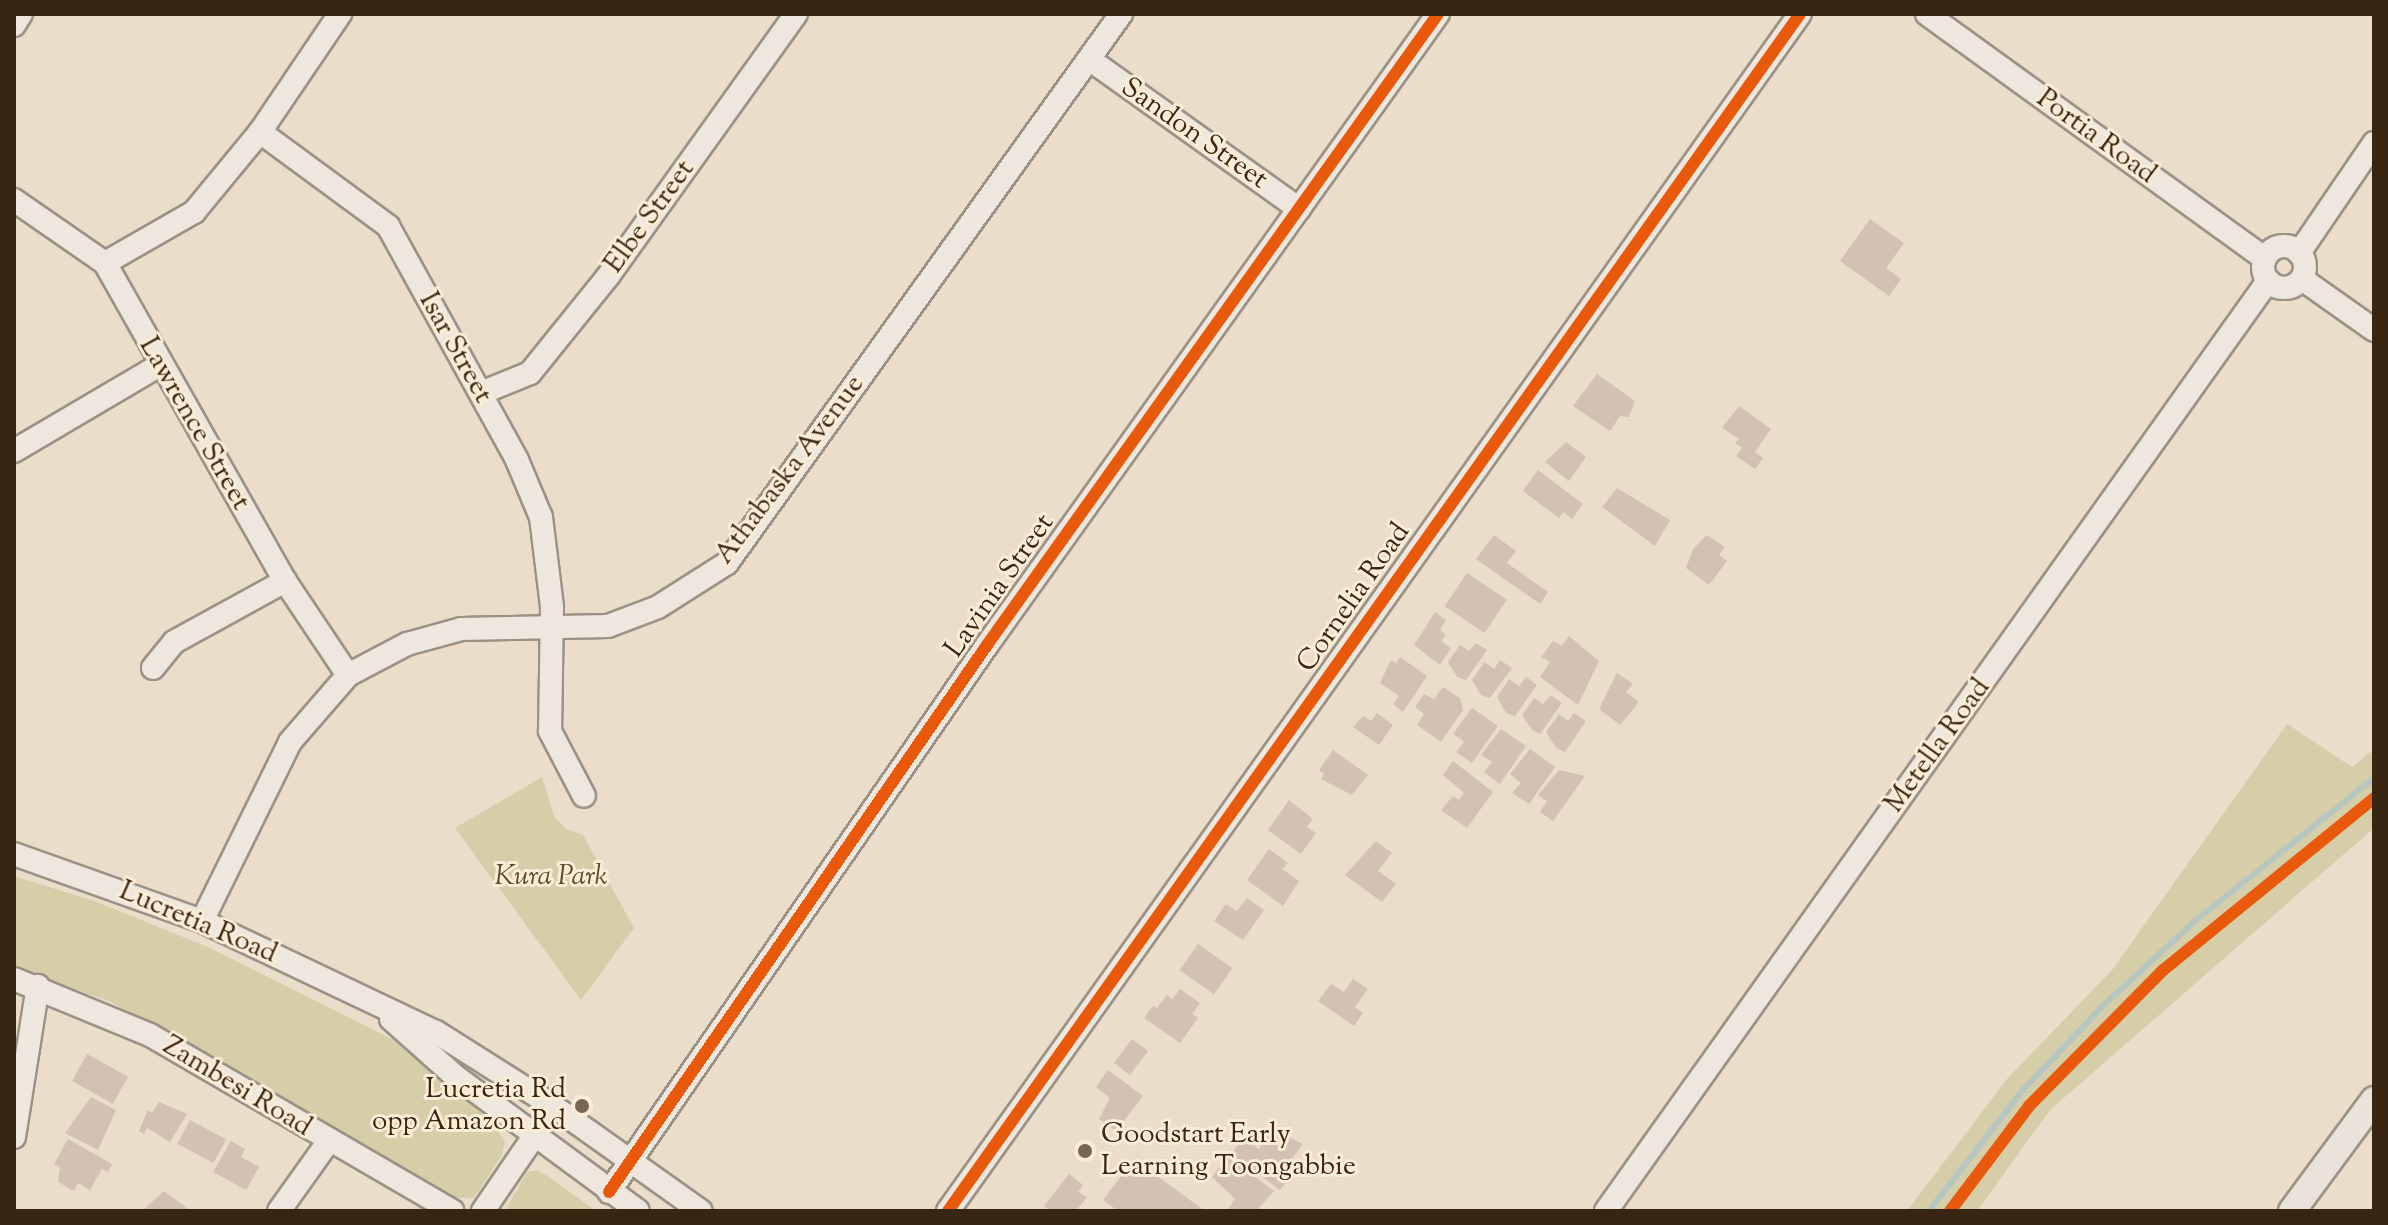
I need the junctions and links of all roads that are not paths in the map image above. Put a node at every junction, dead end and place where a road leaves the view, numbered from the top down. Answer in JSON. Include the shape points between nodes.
{"nodes":[{"id":1,"x":21,"y":14,"type":"edge"},
{"id":2,"x":340,"y":14,"type":"edge"},
{"id":3,"x":796,"y":14,"type":"edge"},
{"id":4,"x":1121,"y":14,"type":"edge"},
{"id":5,"x":1438,"y":14,"type":"edge"},
{"id":6,"x":1800,"y":14,"type":"edge"},
{"id":7,"x":1927,"y":14,"type":"edge"},
{"id":8,"x":14,"y":25,"type":"edge"},
{"id":9,"x":1089,"y":59,"type":"junction"},
{"id":10,"x":260,"y":132,"type":"junction"},
{"id":11,"x":2374,"y":143,"type":"edge"},
{"id":12,"x":14,"y":200,"type":"edge"},
{"id":13,"x":1299,"y":209,"type":"junction"},
{"id":14,"x":2299,"y":253,"type":"junction"},
{"id":15,"x":105,"y":263,"type":"junction"},
{"id":16,"x":2267,"y":270,"type":"junction"},
{"id":17,"x":2302,"y":279,"type":"junction"},
{"id":18,"x":2374,"y":330,"type":"edge"},
{"id":19,"x":160,"y":365,"type":"junction"},
{"id":20,"x":481,"y":393,"type":"junction"},
{"id":21,"x":14,"y":451,"type":"edge"},
{"id":22,"x":285,"y":581,"type":"junction"},
{"id":23,"x":548,"y":623,"type":"junction"},
{"id":24,"x":153,"y":668,"type":"dead end"},
{"id":25,"x":348,"y":675,"type":"junction"},
{"id":26,"x":584,"y":796,"type":"dead end"},
{"id":27,"x":14,"y":854,"type":"edge"},
{"id":28,"x":202,"y":921,"type":"junction"},
{"id":29,"x":14,"y":979,"type":"edge"},
{"id":30,"x":38,"y":986,"type":"junction"},
{"id":31,"x":376,"y":1005,"type":"junction"},
{"id":32,"x":2374,"y":1100,"type":"edge"},
{"id":33,"x":553,"y":1106,"type":"junction"},
{"id":34,"x":536,"y":1134,"type":"junction"},
{"id":35,"x":14,"y":1137,"type":"edge"},
{"id":36,"x":329,"y":1141,"type":"junction"},
{"id":37,"x":631,"y":1159,"type":"junction"},
{"id":38,"x":609,"y":1192,"type":"junction"},
{"id":39,"x":279,"y":1211,"type":"edge"},
{"id":40,"x":452,"y":1211,"type":"edge"},
{"id":41,"x":483,"y":1211,"type":"edge"},
{"id":42,"x":638,"y":1211,"type":"edge"},
{"id":43,"x":701,"y":1211,"type":"edge"},
{"id":44,"x":948,"y":1211,"type":"edge"},
{"id":45,"x":1606,"y":1211,"type":"edge"},
{"id":46,"x":2292,"y":1211,"type":"edge"}],
"edges":[{"from":1,"to":8,"type":"street"},
{"from":2,"to":10,"type":"street"},
{"from":3,"to":20,"type":"street","name":"Elbe Street","via":[[609,275],[530,373]]},
{"from":4,"to":9,"type":"street","name":"Athabaska Avenue"},
{"from":5,"to":13,"type":"street","name":"Lavinia Street"},
{"from":6,"to":44,"type":"street","name":"Cornelia Road"},
{"from":7,"to":16,"type":"street","name":"Portia Road"},
{"from":9,"to":13,"type":"street","name":"Sandon Street"},
{"from":9,"to":23,"type":"street","name":"Athabaska Avenue","via":[[727,563],[658,607],[608,626]]},
{"from":10,"to":15,"type":"street","via":[[194,212]]},
{"from":10,"to":20,"type":"street","name":"Isar Street","via":[[388,226]]},
{"from":11,"to":14,"type":"street"},
{"from":12,"to":15,"type":"street","name":"Lawrence Street"},
{"from":13,"to":37,"type":"street","name":"Lavinia Street","via":[[987,645]]},
{"from":14,"to":16,"type":"street","via":[[2280,247]]},
{"from":14,"to":17,"type":"street","via":[[2305,265]]},
{"from":15,"to":19,"type":"street","name":"Lawrence Street"},
{"from":16,"to":17,"type":"street","via":[[2285,288]]},
{"from":16,"to":45,"type":"street","name":"Metella Road"},
{"from":17,"to":18,"type":"street"},
{"from":19,"to":21,"type":"street"},
{"from":19,"to":22,"type":"street","name":"Lawrence Street"},
{"from":20,"to":23,"type":"street","name":"Isar Street","via":[[541,517],[552,607]]},
{"from":22,"to":24,"type":"street","via":[[174,642]]},
{"from":22,"to":25,"type":"street","name":"Lawrence Street"},
{"from":23,"to":25,"type":"street","name":"Athabaska Avenue","via":[[461,629],[407,644]]},
{"from":23,"to":26,"type":"street","name":"Isar Street","via":[[550,731]]},
{"from":25,"to":28,"type":"street","name":"Athabaska Avenue","via":[[290,742]]},
{"from":27,"to":28,"type":"street","name":"Lucretia Road"},
{"from":28,"to":31,"type":"street","name":"Lucretia Road"},
{"from":29,"to":30,"type":"street","name":"Zambesi Road"},
{"from":30,"to":35,"type":"street"},
{"from":30,"to":36,"type":"street","name":"Zambesi Road","via":[[150,1035]]},
{"from":31,"to":33,"type":"street","name":"Lucretia Road","via":[[436,1032]]},
{"from":31,"to":34,"type":"street","name":"Lucretia Road","via":[[455,1076]]},
{"from":32,"to":46,"type":"main road"},
{"from":33,"to":34,"type":"street"},
{"from":33,"to":37,"type":"street","name":"Lucretia Road"},
{"from":34,"to":38,"type":"street","name":"Lucretia Road"},
{"from":34,"to":41,"type":"street"},
{"from":36,"to":39,"type":"street"},
{"from":36,"to":40,"type":"street","name":"Zambesi Road"},
{"from":37,"to":38,"type":"street","name":"Lavinia Street"},
{"from":37,"to":43,"type":"street","name":"Lucretia Road"},
{"from":38,"to":42,"type":"street","name":"Lucretia Road"}]}
